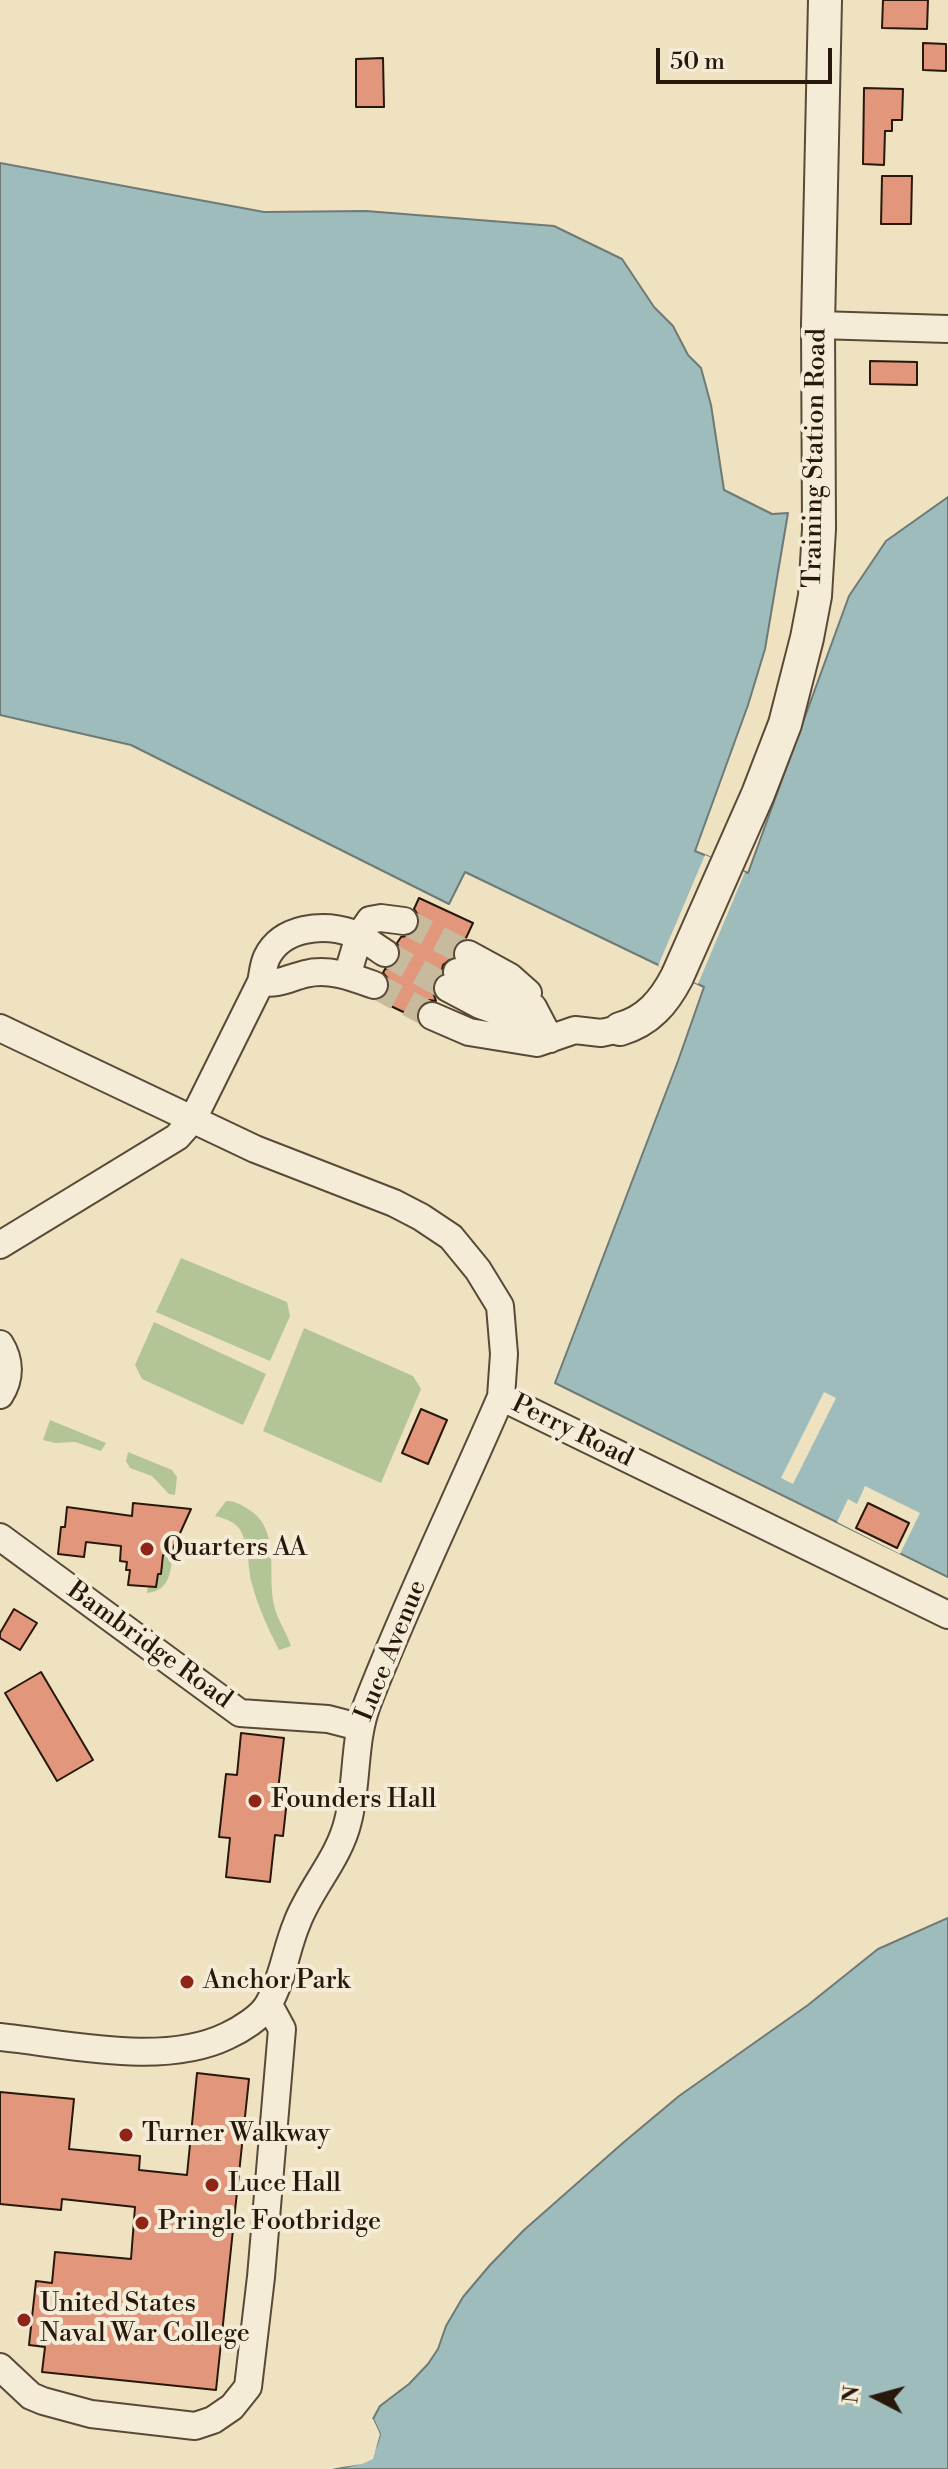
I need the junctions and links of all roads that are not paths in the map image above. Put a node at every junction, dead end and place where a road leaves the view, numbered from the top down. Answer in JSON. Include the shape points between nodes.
{"nodes":[{"id":1,"x":825,"y":0,"type":"edge"},
{"id":2,"x":818,"y":325,"type":"junction"},
{"id":3,"x":948,"y":329,"type":"edge"},
{"id":4,"x":359,"y":936,"type":"junction"},
{"id":5,"x":347,"y":976,"type":"junction"},
{"id":6,"x":459,"y":978,"type":"junction"},
{"id":7,"x":261,"y":982,"type":"junction"},
{"id":8,"x":374,"y":985,"type":"tunnel mouth"},
{"id":9,"x":542,"y":1025,"type":"junction"},
{"id":10,"x":0,"y":1028,"type":"edge"},
{"id":11,"x":620,"y":1029,"type":"joint"},
{"id":12,"x":193,"y":1119,"type":"junction"},
{"id":13,"x":0,"y":1245,"type":"edge"},
{"id":14,"x":0,"y":1344,"type":"edge"},
{"id":15,"x":0,"y":1395,"type":"edge"},
{"id":16,"x":501,"y":1397,"type":"junction"},
{"id":17,"x":0,"y":1537,"type":"edge"},
{"id":18,"x":948,"y":1615,"type":"edge"},
{"id":19,"x":359,"y":1727,"type":"junction"},
{"id":20,"x":269,"y":2005,"type":"junction"},
{"id":21,"x":0,"y":2037,"type":"edge"},
{"id":22,"x":0,"y":2367,"type":"edge"}],
"edges":[{"from":1,"to":2,"type":"street","name":"Training Station Road"},
{"from":2,"to":3,"type":"street"},
{"from":2,"to":11,"type":"street","name":"Training Station Road","via":[[815,596],[785,724],[677,977],[648,1016]]},
{"from":4,"to":4,"type":"street","via":[[394,938],[381,918],[370,920]]},
{"from":4,"to":5,"type":"street"},
{"from":4,"to":7,"type":"street","via":[[329,928],[290,936],[265,959]]},
{"from":5,"to":7,"type":"street","via":[[330,972]]},
{"from":5,"to":8,"type":"street"},
{"from":6,"to":9,"type":"street","via":[[480,1005]]},
{"from":6,"to":9,"type":"street","via":[[510,977],[531,997]]},
{"from":6,"to":9,"type":"street","name":"Training Station Road","via":[[441,1020],[469,1032],[537,1043]]},
{"from":7,"to":12,"type":"street"},
{"from":9,"to":11,"type":"street","name":"Training Station Road","via":[[601,1033]]},
{"from":10,"to":12,"type":"street","name":"Perry Road"},
{"from":12,"to":13,"type":"street","via":[[177,1137]]},
{"from":12,"to":16,"type":"street","name":"Perry Road","via":[[394,1203],[451,1237],[500,1306]]},
{"from":14,"to":15,"type":"street","via":[[10,1365]]},
{"from":16,"to":18,"type":"street","name":"Perry Road"},
{"from":16,"to":19,"type":"street","name":"Luce Avenue"},
{"from":17,"to":19,"type":"street","name":"Bambridge Road","via":[[240,1713],[328,1719]]},
{"from":19,"to":20,"type":"street","name":"Luce Avenue","via":[[347,1827],[297,1922]]},
{"from":20,"to":21,"type":"street","via":[[228,2036],[176,2050],[132,2052]]},
{"from":20,"to":22,"type":"street","via":[[282,2029],[248,2387],[232,2407],[195,2426],[91,2414],[43,2401]]}]}
